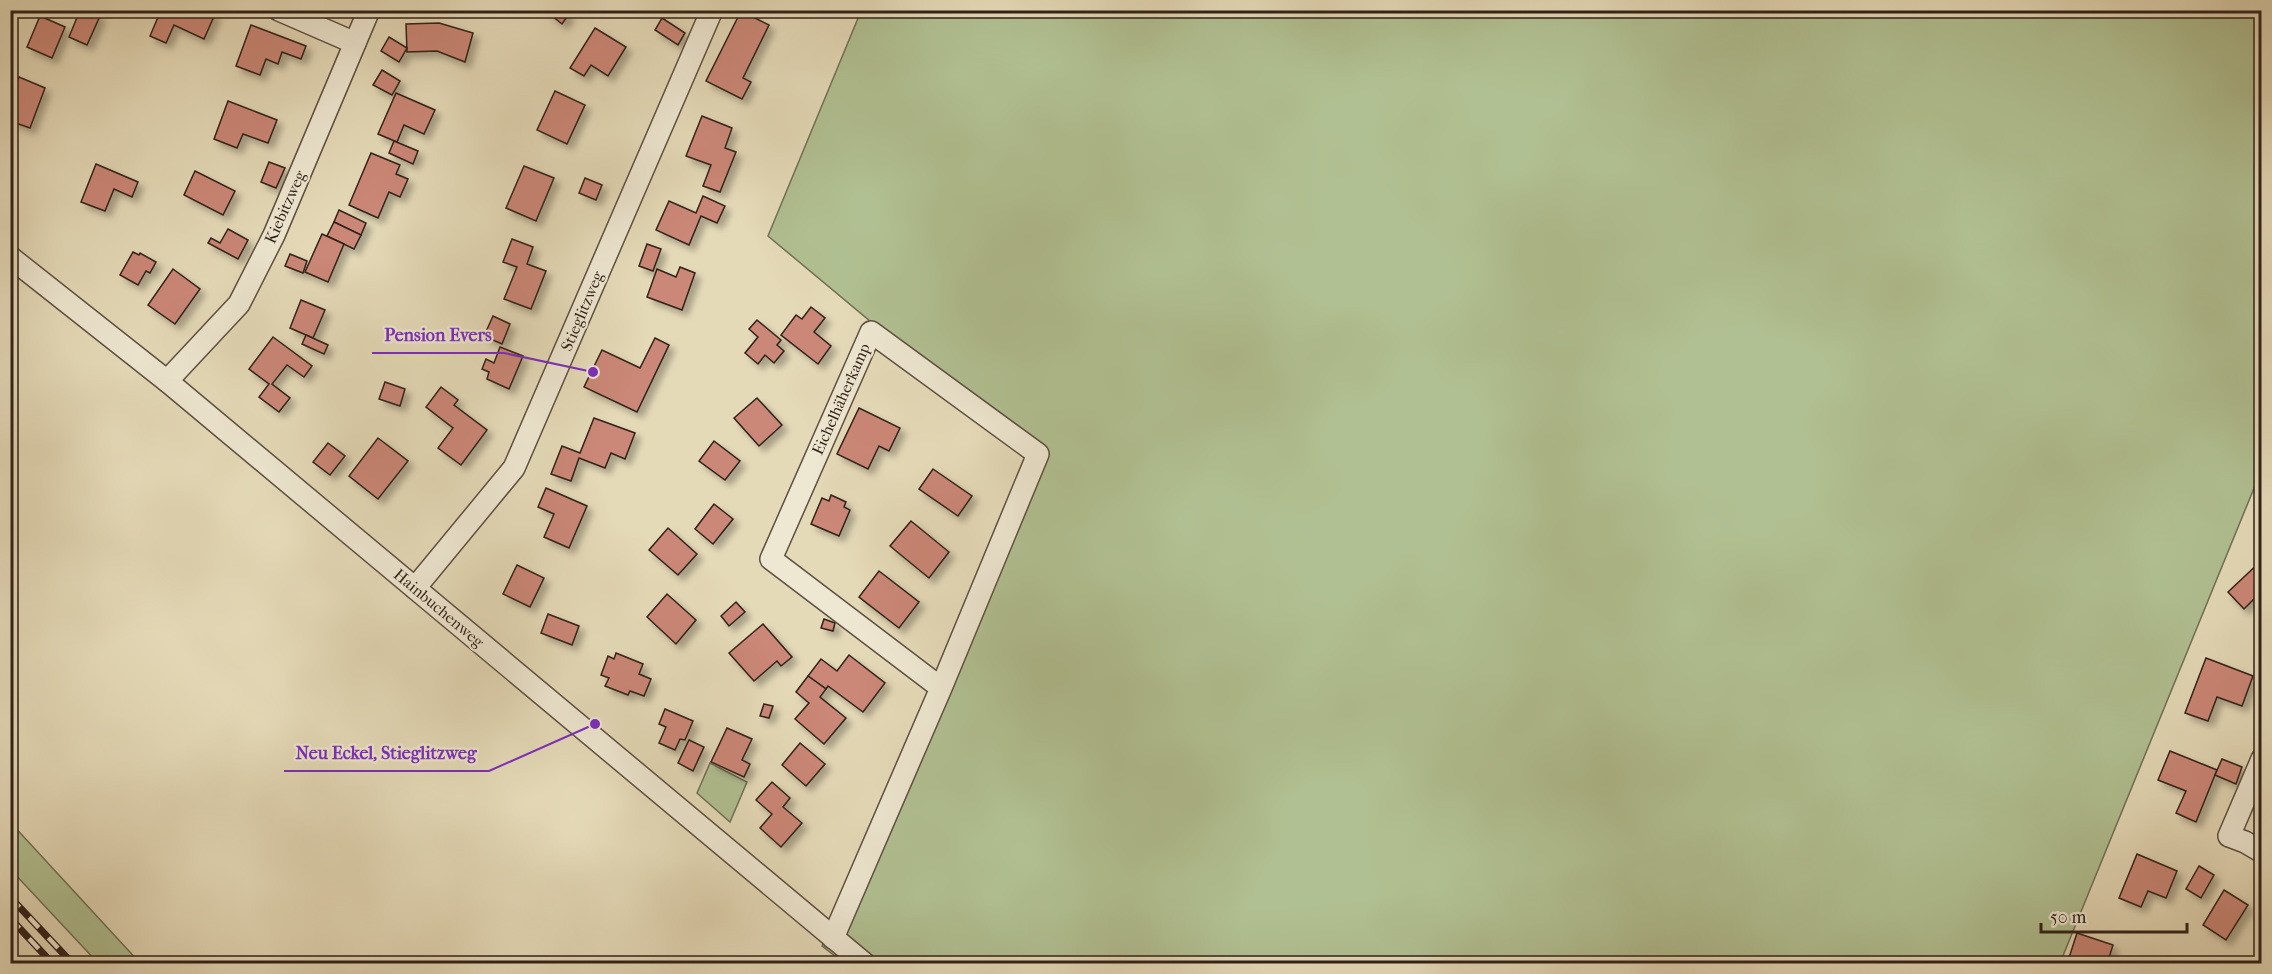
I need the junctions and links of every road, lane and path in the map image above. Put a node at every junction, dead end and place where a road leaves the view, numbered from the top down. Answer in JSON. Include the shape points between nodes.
{"nodes":[{"id":1,"x":279,"y":10,"type":"edge"},
{"id":2,"x":369,"y":10,"type":"edge"},
{"id":3,"x":712,"y":10,"type":"edge"},
{"id":4,"x":355,"y":43,"type":"junction"},
{"id":5,"x":10,"y":257,"type":"edge"},
{"id":6,"x":167,"y":381,"type":"junction"},
{"id":7,"x":415,"y":588,"type":"junction"},
{"id":8,"x":941,"y":688,"type":"junction"},
{"id":9,"x":2262,"y":759,"type":"edge"},
{"id":10,"x":2262,"y":852,"type":"edge"},
{"id":11,"x":833,"y":938,"type":"junction"},
{"id":12,"x":865,"y":963,"type":"edge"}],
"edges":[{"from":1,"to":4,"type":"street"},
{"from":2,"to":4,"type":"street","name":"Kiebitzweg"},
{"from":3,"to":7,"type":"street","name":"Stieglitzweg","via":[[514,468]]},
{"from":4,"to":6,"type":"street","name":"Kiebitzweg","via":[[274,235],[239,304]]},
{"from":5,"to":6,"type":"street","name":"Hainbuchenweg"},
{"from":6,"to":7,"type":"street","name":"Hainbuchenweg"},
{"from":7,"to":11,"type":"street","name":"Hainbuchenweg"},
{"from":8,"to":8,"type":"street","name":"Eichelhäherkamp","via":[[1038,454],[871,332],[771,560]]},
{"from":8,"to":11,"type":"street","name":"Eichelhäherkamp"},
{"from":9,"to":10,"type":"street","via":[[2229,836]]},
{"from":11,"to":12,"type":"street","name":"Hainbuchenweg"}]}
